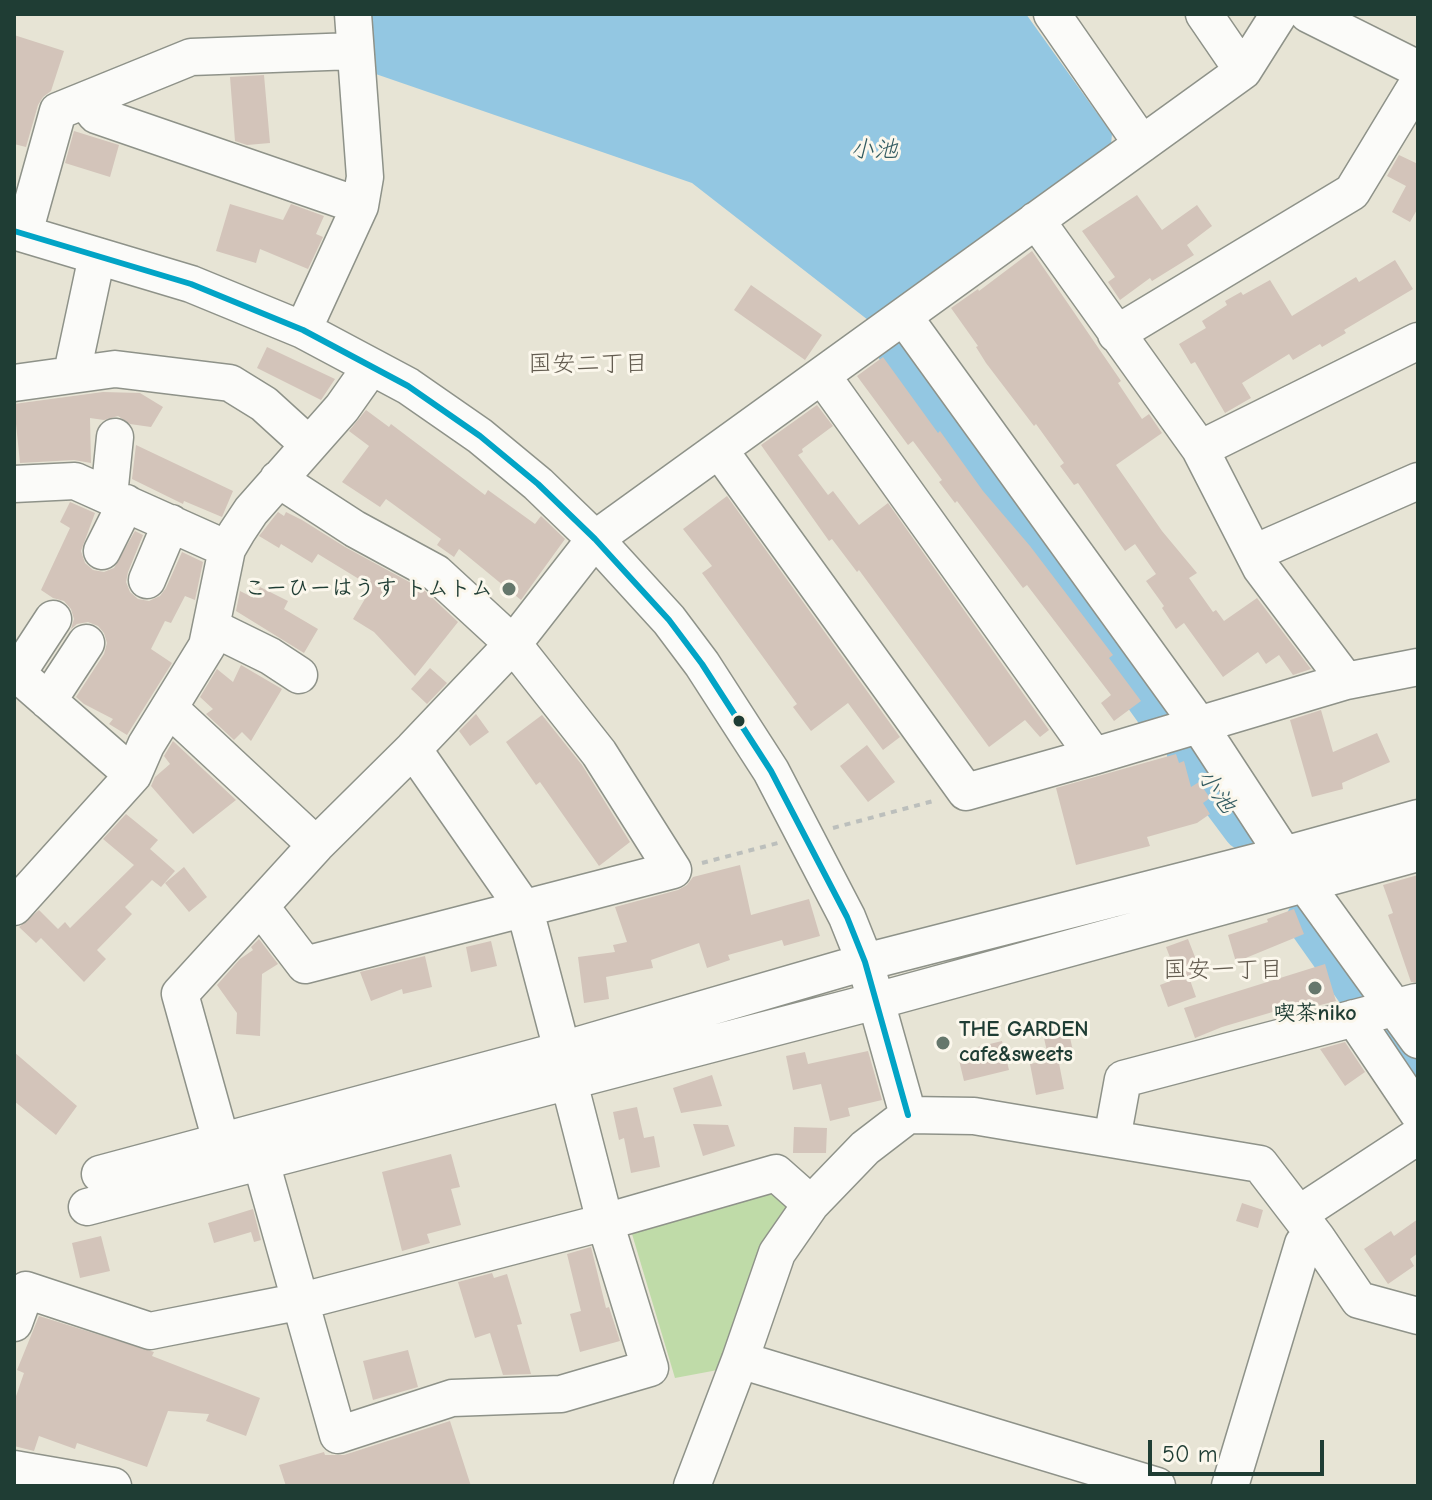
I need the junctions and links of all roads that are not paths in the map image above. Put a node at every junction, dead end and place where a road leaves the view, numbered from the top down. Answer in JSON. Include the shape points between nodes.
{"nodes":[{"id":1,"x":353,"y":14,"type":"edge"},
{"id":2,"x":1052,"y":14,"type":"edge"},
{"id":3,"x":1204,"y":14,"type":"edge"},
{"id":4,"x":1279,"y":14,"type":"edge"},
{"id":5,"x":1308,"y":14,"type":"edge"},
{"id":6,"x":354,"y":51,"type":"junction"},
{"id":7,"x":1418,"y":69,"type":"edge"},
{"id":8,"x":1243,"y":71,"type":"junction"},
{"id":9,"x":1418,"y":83,"type":"edge"},
{"id":10,"x":85,"y":101,"type":"junction"},
{"id":11,"x":1142,"y":144,"type":"junction"},
{"id":12,"x":360,"y":206,"type":"junction"},
{"id":13,"x":1036,"y":220,"type":"junction"},
{"id":14,"x":19,"y":232,"type":"edge"},
{"id":15,"x":97,"y":256,"type":"junction"},
{"id":16,"x":904,"y":317,"type":"junction"},
{"id":17,"x":303,"y":330,"type":"junction"},
{"id":18,"x":1116,"y":334,"type":"junction"},
{"id":19,"x":1418,"y":341,"type":"edge"},
{"id":20,"x":371,"y":367,"type":"junction"},
{"id":21,"x":72,"y":373,"type":"junction"},
{"id":22,"x":823,"y":377,"type":"junction"},
{"id":23,"x":14,"y":383,"type":"edge"},
{"id":24,"x":115,"y":437,"type":"dead end"},
{"id":25,"x":309,"y":445,"type":"junction"},
{"id":26,"x":1200,"y":449,"type":"junction"},
{"id":27,"x":720,"y":451,"type":"junction"},
{"id":28,"x":278,"y":479,"type":"junction"},
{"id":29,"x":1418,"y":481,"type":"edge"},
{"id":30,"x":14,"y":484,"type":"edge"},
{"id":31,"x":118,"y":500,"type":"junction"},
{"id":32,"x":171,"y":523,"type":"junction"},
{"id":33,"x":595,"y":539,"type":"junction"},
{"id":34,"x":227,"y":549,"type":"junction"},
{"id":35,"x":102,"y":551,"type":"dead end"},
{"id":36,"x":1254,"y":553,"type":"junction"},
{"id":37,"x":147,"y":580,"type":"dead end"},
{"id":38,"x":53,"y":619,"type":"dead end"},
{"id":39,"x":211,"y":627,"type":"junction"},
{"id":40,"x":86,"y":643,"type":"dead end"},
{"id":41,"x":513,"y":644,"type":"junction"},
{"id":42,"x":1418,"y":667,"type":"edge"},
{"id":43,"x":15,"y":672,"type":"edge"},
{"id":44,"x":299,"y":675,"type":"dead end"},
{"id":45,"x":1346,"y":681,"type":"junction"},
{"id":46,"x":48,"y":701,"type":"junction"},
{"id":47,"x":169,"y":708,"type":"junction"},
{"id":48,"x":1199,"y":725,"type":"junction"},
{"id":49,"x":413,"y":749,"type":"junction"},
{"id":50,"x":1094,"y":756,"type":"junction"},
{"id":51,"x":133,"y":775,"type":"junction"},
{"id":52,"x":1418,"y":818,"type":"edge"},
{"id":53,"x":316,"y":845,"type":"junction"},
{"id":54,"x":1418,"y":853,"type":"edge"},
{"id":55,"x":1284,"y":855,"type":"junction"},
{"id":56,"x":1306,"y":884,"type":"junction"},
{"id":57,"x":260,"y":906,"type":"junction"},
{"id":58,"x":14,"y":907,"type":"edge"},
{"id":59,"x":525,"y":910,"type":"junction"},
{"id":60,"x":865,"y":962,"type":"junction"},
{"id":61,"x":876,"y":1001,"type":"junction"},
{"id":62,"x":1406,"y":1004,"type":"edge"},
{"id":63,"x":1354,"y":1018,"type":"junction"},
{"id":64,"x":1418,"y":1040,"type":"edge"},
{"id":65,"x":566,"y":1066,"type":"junction"},
{"id":66,"x":1418,"y":1113,"type":"edge"},
{"id":67,"x":908,"y":1115,"type":"junction"},
{"id":68,"x":1418,"y":1136,"type":"edge"},
{"id":69,"x":1112,"y":1139,"type":"junction"},
{"id":70,"x":221,"y":1141,"type":"junction"},
{"id":71,"x":261,"y":1162,"type":"junction"},
{"id":72,"x":811,"y":1204,"type":"junction"},
{"id":73,"x":605,"y":1222,"type":"junction"},
{"id":74,"x":1307,"y":1225,"type":"junction"},
{"id":75,"x":302,"y":1301,"type":"junction"},
{"id":76,"x":1418,"y":1316,"type":"edge"},
{"id":77,"x":14,"y":1323,"type":"edge"},
{"id":78,"x":740,"y":1360,"type":"junction"},
{"id":79,"x":14,"y":1469,"type":"edge"},
{"id":80,"x":113,"y":1486,"type":"edge"},
{"id":81,"x":692,"y":1486,"type":"edge"},
{"id":82,"x":1157,"y":1486,"type":"edge"},
{"id":83,"x":1230,"y":1486,"type":"edge"}],
"edges":[{"from":1,"to":6,"type":"street"},
{"from":2,"to":11,"type":"street"},
{"from":3,"to":8,"type":"street"},
{"from":4,"to":8,"type":"street"},
{"from":5,"to":7,"type":"street"},
{"from":6,"to":10,"type":"street","via":[[191,57]]},
{"from":6,"to":12,"type":"street","via":[[365,177]]},
{"from":8,"to":11,"type":"street"},
{"from":9,"to":18,"type":"street","via":[[1352,192]]},
{"from":10,"to":12,"type":"street","via":[[96,115]]},
{"from":10,"to":14,"type":"street","via":[[58,111]]},
{"from":11,"to":13,"type":"street"},
{"from":12,"to":17,"type":"street"},
{"from":13,"to":16,"type":"street"},
{"from":13,"to":18,"type":"street"},
{"from":14,"to":15,"type":"street"},
{"from":15,"to":17,"type":"street","via":[[191,284]]},
{"from":15,"to":21,"type":"street"},
{"from":16,"to":22,"type":"street"},
{"from":16,"to":48,"type":"street"},
{"from":17,"to":20,"type":"street"},
{"from":18,"to":26,"type":"street"},
{"from":19,"to":26,"type":"street"},
{"from":20,"to":25,"type":"street"},
{"from":20,"to":33,"type":"street","via":[[480,436]]},
{"from":21,"to":23,"type":"street"},
{"from":21,"to":25,"type":"street","via":[[115,369],[230,383],[264,404]]},
{"from":22,"to":27,"type":"street"},
{"from":22,"to":50,"type":"street"},
{"from":24,"to":31,"type":"street"},
{"from":25,"to":28,"type":"street"},
{"from":26,"to":36,"type":"street"},
{"from":27,"to":33,"type":"street"},
{"from":27,"to":50,"type":"street","via":[[966,792]]},
{"from":28,"to":34,"type":"street"},
{"from":28,"to":41,"type":"street","via":[[436,573]]},
{"from":29,"to":36,"type":"street"},
{"from":30,"to":31,"type":"street","via":[[75,481]]},
{"from":31,"to":32,"type":"street"},
{"from":31,"to":35,"type":"street"},
{"from":32,"to":34,"type":"street"},
{"from":32,"to":37,"type":"street"},
{"from":33,"to":41,"type":"street"},
{"from":33,"to":60,"type":"street","via":[[669,620],[732,709],[806,836]]},
{"from":34,"to":39,"type":"street"},
{"from":36,"to":45,"type":"street"},
{"from":38,"to":43,"type":"street"},
{"from":39,"to":44,"type":"street"},
{"from":39,"to":47,"type":"street","via":[[207,646]]},
{"from":40,"to":46,"type":"street"},
{"from":41,"to":49,"type":"street"},
{"from":41,"to":59,"type":"street","via":[[599,753],[673,870]]},
{"from":42,"to":45,"type":"street"},
{"from":43,"to":46,"type":"street"},
{"from":45,"to":48,"type":"street"},
{"from":46,"to":51,"type":"street"},
{"from":47,"to":51,"type":"street"},
{"from":47,"to":53,"type":"street"},
{"from":48,"to":50,"type":"street"},
{"from":48,"to":55,"type":"street"},
{"from":49,"to":53,"type":"street"},
{"from":49,"to":59,"type":"street"},
{"from":51,"to":58,"type":"street"},
{"from":52,"to":55,"type":"street"},
{"from":53,"to":57,"type":"street"},
{"from":54,"to":56,"type":"street"},
{"from":55,"to":56,"type":"street"},
{"from":55,"to":60,"type":"street"},
{"from":56,"to":61,"type":"street"},
{"from":56,"to":62,"type":"street"},
{"from":57,"to":59,"type":"street","via":[[305,965]]},
{"from":57,"to":70,"type":"street","via":[[180,994]]},
{"from":59,"to":65,"type":"street"},
{"from":60,"to":61,"type":"street"},
{"from":60,"to":65,"type":"street"},
{"from":61,"to":65,"type":"street"},
{"from":61,"to":67,"type":"street"},
{"from":62,"to":63,"type":"street"},
{"from":62,"to":64,"type":"street"},
{"from":63,"to":66,"type":"street"},
{"from":63,"to":69,"type":"street","via":[[1123,1079]]},
{"from":65,"to":70,"type":"street"},
{"from":65,"to":71,"type":"street"},
{"from":65,"to":73,"type":"street"},
{"from":67,"to":69,"type":"street","via":[[974,1116]]},
{"from":67,"to":72,"type":"street","via":[[865,1148]]},
{"from":68,"to":74,"type":"street"},
{"from":69,"to":74,"type":"street","via":[[1260,1164]]},
{"from":70,"to":71,"type":"street","via":[[94,1190]]},
{"from":71,"to":75,"type":"street"},
{"from":72,"to":73,"type":"street","via":[[776,1173]]},
{"from":72,"to":78,"type":"street","via":[[777,1253]]},
{"from":73,"to":75,"type":"street"},
{"from":73,"to":75,"type":"street","via":[[650,1368],[561,1394],[452,1398],[338,1435]]},
{"from":74,"to":76,"type":"street","via":[[1359,1300]]},
{"from":74,"to":83,"type":"street"},
{"from":75,"to":77,"type":"street","via":[[150,1331],[26,1290]]},
{"from":78,"to":81,"type":"street"},
{"from":78,"to":82,"type":"street"},
{"from":79,"to":80,"type":"street"}]}
